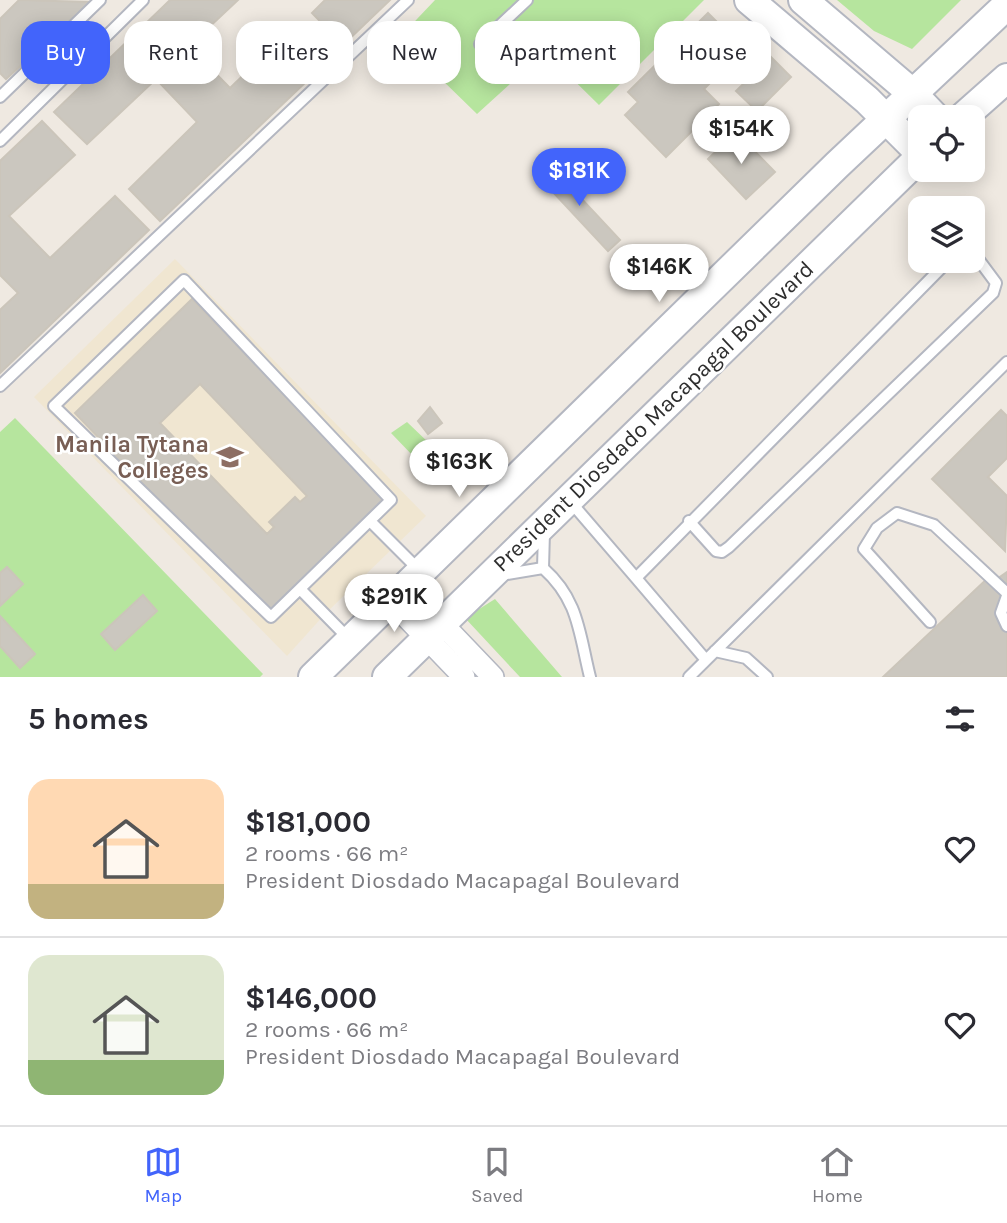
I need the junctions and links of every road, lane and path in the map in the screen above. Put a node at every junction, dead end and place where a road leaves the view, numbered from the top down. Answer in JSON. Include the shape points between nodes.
{"nodes":[{"id":1,"x":100,"y":0,"type":"edge"},
{"id":2,"x":143,"y":0,"type":"edge"},
{"id":3,"x":408,"y":0,"type":"edge"},
{"id":4,"x":527,"y":0,"type":"edge"},
{"id":5,"x":749,"y":0,"type":"edge"},
{"id":6,"x":803,"y":0,"type":"edge"},
{"id":7,"x":1007,"y":5,"type":"edge"},
{"id":8,"x":505,"y":21,"type":"edge"},
{"id":9,"x":1007,"y":78,"type":"edge"},
{"id":10,"x":912,"y":93,"type":"junction"},
{"id":11,"x":0,"y":97,"type":"edge"},
{"id":12,"x":924,"y":105,"type":"edge"},
{"id":13,"x":977,"y":105,"type":"edge"},
{"id":14,"x":886,"y":118,"type":"junction"},
{"id":15,"x":0,"y":141,"type":"edge"},
{"id":16,"x":908,"y":142,"type":"edge"},
{"id":17,"x":908,"y":167,"type":"edge"},
{"id":18,"x":985,"y":266,"type":"edge"},
{"id":19,"x":936,"y":273,"type":"edge"},
{"id":20,"x":1007,"y":362,"type":"edge"},
{"id":21,"x":0,"y":386,"type":"edge"},
{"id":22,"x":568,"y":498,"type":"junction"},
{"id":23,"x":370,"y":521,"type":"junction"},
{"id":24,"x":544,"y":521,"type":"junction"},
{"id":25,"x":688,"y":521,"type":"junction"},
{"id":26,"x":543,"y":568,"type":"junction"},
{"id":27,"x":488,"y":578,"type":"junction"},
{"id":28,"x":636,"y":578,"type":"junction"},
{"id":29,"x":406,"y":586,"type":"junction"},
{"id":30,"x":301,"y":590,"type":"junction"},
{"id":31,"x":1007,"y":594,"type":"edge"},
{"id":32,"x":930,"y":622,"type":"dead end"},
{"id":33,"x":1007,"y":626,"type":"edge"},
{"id":34,"x":435,"y":631,"type":"junction"},
{"id":35,"x":350,"y":640,"type":"junction"},
{"id":36,"x":715,"y":651,"type":"junction"},
{"id":37,"x":706,"y":660,"type":"junction"},
{"id":38,"x":313,"y":677,"type":"edge"},
{"id":39,"x":387,"y":677,"type":"edge"},
{"id":40,"x":464,"y":677,"type":"edge"},
{"id":41,"x":493,"y":677,"type":"edge"},
{"id":42,"x":590,"y":677,"type":"edge"},
{"id":43,"x":689,"y":677,"type":"edge"},
{"id":44,"x":767,"y":677,"type":"edge"}],
"edges":[{"from":1,"to":11,"type":"lane"},
{"from":2,"to":15,"type":"lane"},
{"from":3,"to":21,"type":"lane"},
{"from":4,"to":8,"type":"lane"},
{"from":5,"to":14,"type":"main road"},
{"from":6,"to":10,"type":"main road"},
{"from":7,"to":10,"type":"main road"},
{"from":9,"to":13,"type":"main road"},
{"from":10,"to":12,"type":"main road"},
{"from":10,"to":14,"type":"main road"},
{"from":14,"to":16,"type":"main road"},
{"from":14,"to":29,"type":"main road"},
{"from":17,"to":22,"type":"main road","name":"President Diosdado Macapagal Boulevard"},
{"from":18,"to":25,"type":"lane","via":[[996,283],[993,293],[729,547],[716,551]]},
{"from":19,"to":25,"type":"lane"},
{"from":20,"to":36,"type":"lane"},
{"from":22,"to":24,"type":"main road","name":"President Diosdado Macapagal Boulevard"},
{"from":22,"to":28,"type":"lane"},
{"from":23,"to":29,"type":"lane"},
{"from":23,"to":30,"type":"lane"},
{"from":23,"to":30,"type":"lane","via":[[391,500],[184,280],[54,406],[271,617]]},
{"from":24,"to":26,"type":"lane"},
{"from":24,"to":27,"type":"main road","name":"President Diosdado Macapagal Boulevard"},
{"from":25,"to":28,"type":"lane"},
{"from":26,"to":27,"type":"lane"},
{"from":26,"to":42,"type":"lane","via":[[570,598]]},
{"from":27,"to":34,"type":"main road","name":"President Diosdado Macapagal Boulevard"},
{"from":28,"to":37,"type":"lane"},
{"from":29,"to":34,"type":"street"},
{"from":29,"to":35,"type":"main road"},
{"from":30,"to":35,"type":"lane"},
{"from":31,"to":32,"type":"lane","via":[[934,525],[897,513],[877,528],[864,549]]},
{"from":31,"to":33,"type":"lane","via":[[1001,613]]},
{"from":34,"to":39,"type":"main road","name":"President Diosdado Macapagal Boulevard"},
{"from":34,"to":40,"type":"street"},
{"from":34,"to":41,"type":"street"},
{"from":35,"to":38,"type":"main road"},
{"from":36,"to":37,"type":"lane"},
{"from":36,"to":44,"type":"lane","via":[[746,658]]},
{"from":37,"to":43,"type":"lane"}]}
